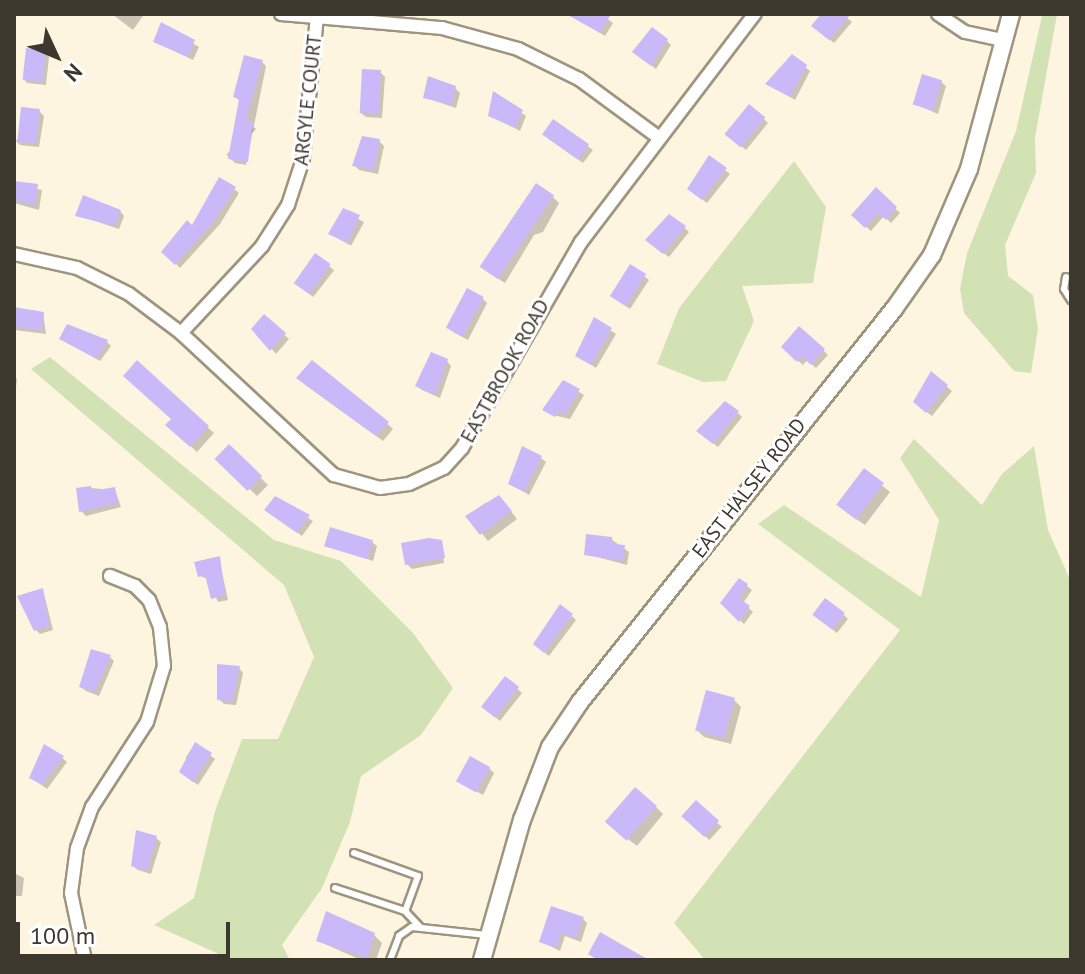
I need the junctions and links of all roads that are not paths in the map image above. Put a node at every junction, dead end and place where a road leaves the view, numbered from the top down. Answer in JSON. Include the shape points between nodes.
{"nodes":[{"id":1,"x":281,"y":14,"type":"edge"},
{"id":2,"x":755,"y":14,"type":"edge"},
{"id":3,"x":938,"y":14,"type":"edge"},
{"id":4,"x":1011,"y":14,"type":"edge"},
{"id":5,"x":317,"y":17,"type":"junction"},
{"id":6,"x":1004,"y":40,"type":"junction"},
{"id":7,"x":658,"y":137,"type":"junction"},
{"id":8,"x":14,"y":254,"type":"edge"},
{"id":9,"x":1066,"y":277,"type":"dead end"},
{"id":10,"x":1071,"y":300,"type":"edge"},
{"id":11,"x":181,"y":333,"type":"junction"},
{"id":12,"x":110,"y":576,"type":"dead end"},
{"id":13,"x":354,"y":853,"type":"dead end"},
{"id":14,"x":335,"y":888,"type":"dead end"},
{"id":15,"x":405,"y":911,"type":"junction"},
{"id":16,"x":419,"y":926,"type":"junction"},
{"id":17,"x":490,"y":936,"type":"junction"},
{"id":18,"x":85,"y":960,"type":"edge"},
{"id":19,"x":390,"y":960,"type":"edge"},
{"id":20,"x":482,"y":960,"type":"edge"}],
"edges":[{"from":1,"to":5,"type":"street"},
{"from":2,"to":7,"type":"street","name":"EASTBROOK ROAD"},
{"from":3,"to":6,"type":"street","via":[[965,32]]},
{"from":4,"to":6,"type":"street","name":"EAST HALSEY ROAD"},
{"from":5,"to":7,"type":"street","via":[[442,28],[518,49],[579,79]]},
{"from":5,"to":11,"type":"street","name":"ARGYLE COURT","via":[[303,159],[288,205],[262,246]]},
{"from":6,"to":17,"type":"street","name":"EAST HALSEY ROAD","via":[[969,169],[932,255],[550,747],[522,820]]},
{"from":7,"to":11,"type":"street","name":"EASTBROOK ROAD","via":[[538,309],[462,448],[428,478],[380,488],[334,475]]},
{"from":8,"to":11,"type":"street","name":"EASTBROOK ROAD","via":[[104,280]]},
{"from":9,"to":10,"type":"lane","via":[[1064,289]]},
{"from":12,"to":18,"type":"street","via":[[135,586],[149,600],[160,627],[164,666],[147,722],[92,807],[77,848],[71,893]]},
{"from":13,"to":15,"type":"lane","via":[[418,876]]},
{"from":14,"to":15,"type":"lane"},
{"from":15,"to":16,"type":"lane"},
{"from":16,"to":17,"type":"lane"},
{"from":16,"to":19,"type":"lane","via":[[399,936]]},
{"from":17,"to":20,"type":"street","name":"EAST HALSEY ROAD"}]}
